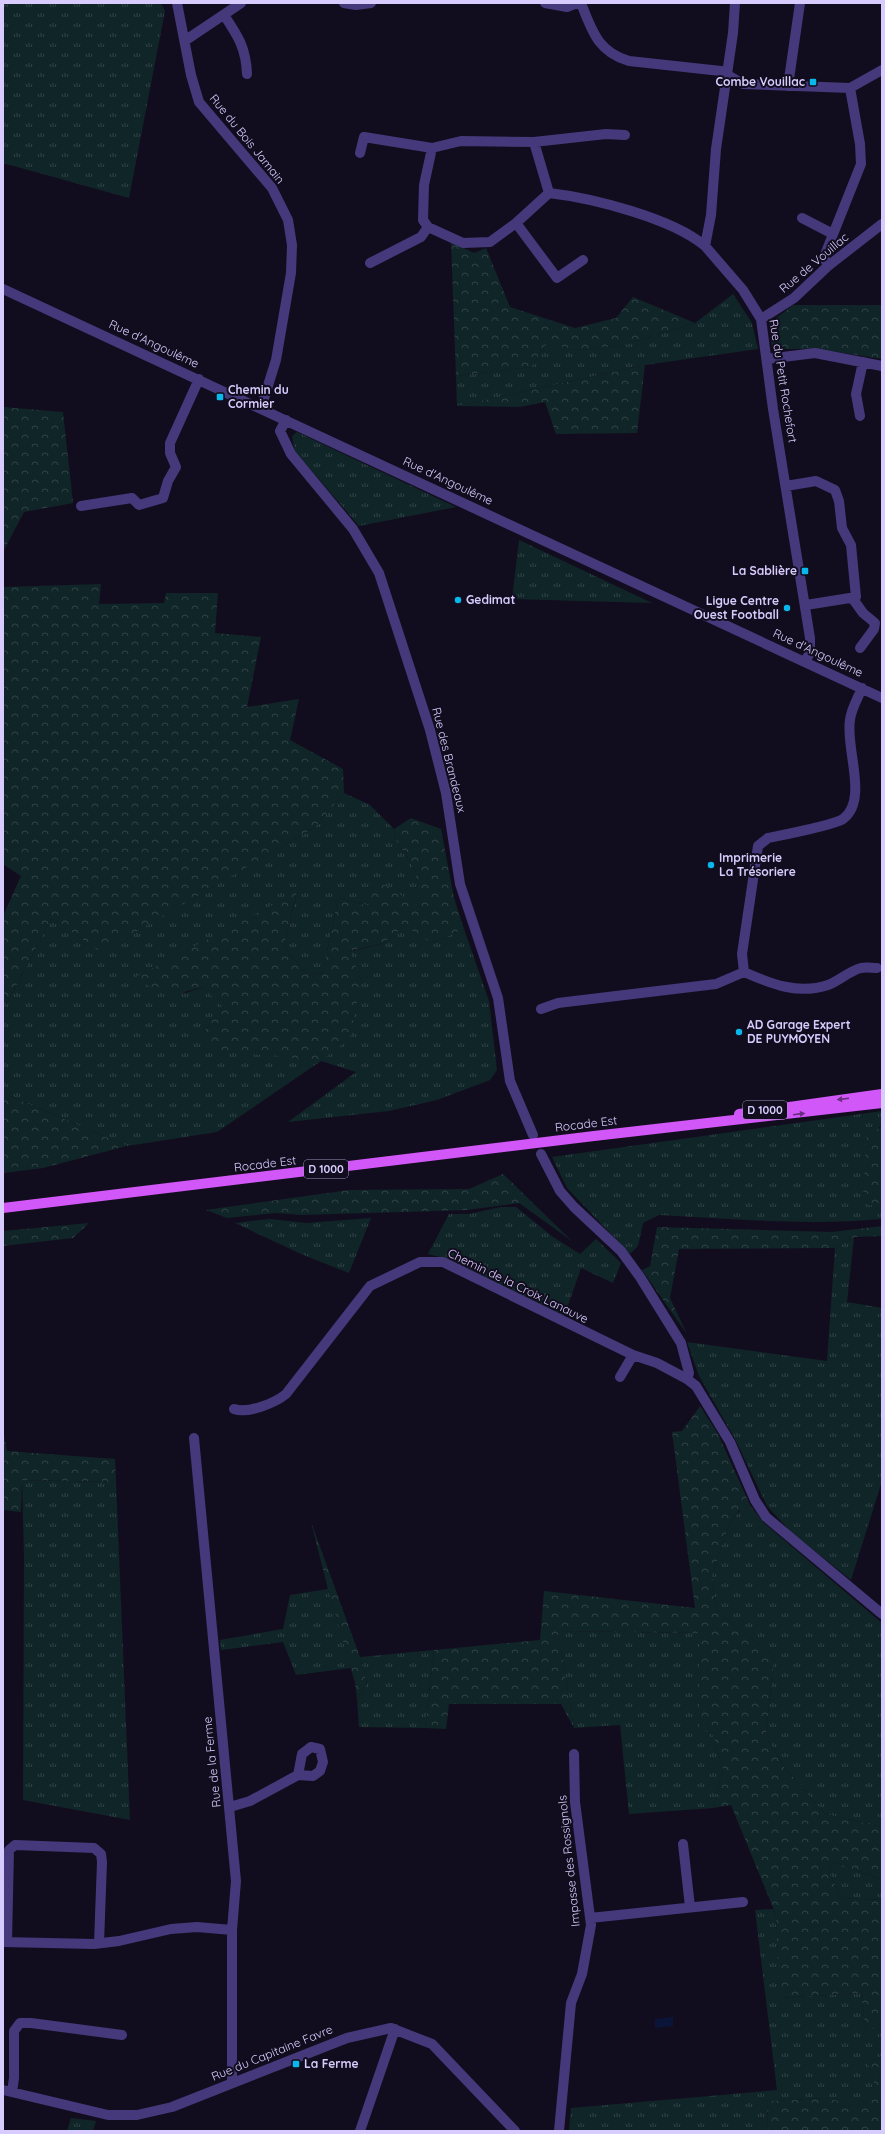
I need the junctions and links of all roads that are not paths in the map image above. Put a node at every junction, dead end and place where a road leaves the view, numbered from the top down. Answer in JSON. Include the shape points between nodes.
{"nodes":[{"id":1,"x":177,"y":3,"type":"edge"},
{"id":2,"x":241,"y":3,"type":"edge"},
{"id":3,"x":344,"y":3,"type":"edge"},
{"id":4,"x":371,"y":3,"type":"edge"},
{"id":5,"x":545,"y":3,"type":"edge"},
{"id":6,"x":577,"y":3,"type":"edge"},
{"id":7,"x":581,"y":3,"type":"edge"},
{"id":8,"x":735,"y":3,"type":"edge"},
{"id":9,"x":800,"y":3,"type":"edge"},
{"id":10,"x":224,"y":15,"type":"junction"},
{"id":11,"x":186,"y":40,"type":"junction"},
{"id":12,"x":882,"y":70,"type":"edge"},
{"id":13,"x":246,"y":74,"type":"dead end"},
{"id":14,"x":726,"y":74,"type":"junction"},
{"id":15,"x":788,"y":86,"type":"junction"},
{"id":16,"x":850,"y":88,"type":"junction"},
{"id":17,"x":625,"y":135,"type":"dead end"},
{"id":18,"x":534,"y":142,"type":"junction"},
{"id":19,"x":432,"y":148,"type":"junction"},
{"id":20,"x":360,"y":152,"type":"dead end"},
{"id":21,"x":549,"y":193,"type":"junction"},
{"id":22,"x":802,"y":218,"type":"dead end"},
{"id":23,"x":516,"y":223,"type":"junction"},
{"id":24,"x":882,"y":224,"type":"edge"},
{"id":25,"x":428,"y":227,"type":"junction"},
{"id":26,"x":833,"y":234,"type":"junction"},
{"id":27,"x":704,"y":246,"type":"junction"},
{"id":28,"x":583,"y":260,"type":"dead end"},
{"id":29,"x":370,"y":263,"type":"dead end"},
{"id":30,"x":828,"y":266,"type":"junction"},
{"id":31,"x":3,"y":288,"type":"edge"},
{"id":32,"x":761,"y":320,"type":"junction"},
{"id":33,"x":767,"y":360,"type":"junction"},
{"id":34,"x":863,"y":362,"type":"junction"},
{"id":35,"x":882,"y":366,"type":"edge"},
{"id":36,"x":199,"y":379,"type":"junction"},
{"id":37,"x":261,"y":408,"type":"junction"},
{"id":38,"x":860,"y":416,"type":"dead end"},
{"id":39,"x":286,"y":420,"type":"junction"},
{"id":40,"x":786,"y":486,"type":"junction"},
{"id":41,"x":81,"y":506,"type":"dead end"},
{"id":42,"x":853,"y":599,"type":"junction"},
{"id":43,"x":806,"y":605,"type":"junction"},
{"id":44,"x":860,"y":648,"type":"dead end"},
{"id":45,"x":805,"y":661,"type":"junction"},
{"id":46,"x":862,"y":688,"type":"junction"},
{"id":47,"x":882,"y":698,"type":"edge"},
{"id":48,"x":877,"y":968,"type":"dead end"},
{"id":49,"x":744,"y":972,"type":"junction"},
{"id":50,"x":541,"y":1009,"type":"dead end"},
{"id":51,"x":882,"y":1094,"type":"edge"},
{"id":52,"x":882,"y":1103,"type":"edge"},
{"id":53,"x":649,"y":1130,"type":"junction"},
{"id":54,"x":533,"y":1135,"type":"dead end"},
{"id":55,"x":541,"y":1154,"type":"dead end"},
{"id":56,"x":3,"y":1208,"type":"edge"},
{"id":57,"x":633,"y":1355,"type":"junction"},
{"id":58,"x":620,"y":1377,"type":"dead end"},
{"id":59,"x":687,"y":1378,"type":"junction"},
{"id":60,"x":234,"y":1409,"type":"dead end"},
{"id":61,"x":194,"y":1438,"type":"dead end"},
{"id":62,"x":882,"y":1614,"type":"edge"},
{"id":63,"x":574,"y":1754,"type":"dead end"},
{"id":64,"x":298,"y":1775,"type":"dead end"},
{"id":65,"x":230,"y":1807,"type":"junction"},
{"id":66,"x":683,"y":1844,"type":"dead end"},
{"id":67,"x":743,"y":1902,"type":"dead end"},
{"id":68,"x":690,"y":1908,"type":"junction"},
{"id":69,"x":590,"y":1918,"type":"junction"},
{"id":70,"x":232,"y":1930,"type":"junction"},
{"id":71,"x":5,"y":1942,"type":"edge"},
{"id":72,"x":99,"y":1943,"type":"junction"},
{"id":73,"x":395,"y":2029,"type":"junction"},
{"id":74,"x":122,"y":2035,"type":"dead end"},
{"id":75,"x":232,"y":2083,"type":"junction"},
{"id":76,"x":8,"y":2091,"type":"edge"},
{"id":77,"x":360,"y":2131,"type":"edge"},
{"id":78,"x":515,"y":2131,"type":"edge"},
{"id":79,"x":559,"y":2131,"type":"edge"}],
"edges":[{"from":1,"to":11,"type":"street","name":"Rue du Bois Jamain"},
{"from":2,"to":10,"type":"street"},
{"from":3,"to":4,"type":"street"},
{"from":5,"to":6,"type":"street","via":[[567,7]]},
{"from":7,"to":14,"type":"street","via":[[598,42],[615,57],[721,70]]},
{"from":8,"to":14,"type":"street"},
{"from":9,"to":15,"type":"street"},
{"from":10,"to":11,"type":"street"},
{"from":10,"to":13,"type":"street","via":[[239,38],[246,57]]},
{"from":11,"to":37,"type":"street","name":"Rue du Bois Jamain","via":[[191,75],[199,102],[272,188],[288,220],[292,245],[291,273],[276,360]]},
{"from":12,"to":16,"type":"street"},
{"from":14,"to":15,"type":"street","via":[[743,84]]},
{"from":14,"to":27,"type":"street","via":[[716,149],[711,215]]},
{"from":15,"to":16,"type":"street"},
{"from":16,"to":26,"type":"street","via":[[861,164]]},
{"from":17,"to":18,"type":"street","via":[[606,134]]},
{"from":18,"to":19,"type":"street","via":[[461,141]]},
{"from":18,"to":21,"type":"street"},
{"from":19,"to":20,"type":"street","via":[[364,137]]},
{"from":19,"to":25,"type":"street","via":[[424,185],[423,220]]},
{"from":21,"to":23,"type":"street"},
{"from":21,"to":27,"type":"street","name":"Rue du Petit Rochefort","via":[[602,203],[643,215],[694,237]]},
{"from":22,"to":26,"type":"street"},
{"from":23,"to":25,"type":"street","via":[[490,242],[463,243]]},
{"from":23,"to":28,"type":"street","via":[[557,278]]},
{"from":24,"to":30,"type":"street","name":"Rue de Vouillac"},
{"from":25,"to":29,"type":"street","via":[[421,237]]},
{"from":26,"to":30,"type":"street","via":[[824,257]]},
{"from":27,"to":32,"type":"street","name":"Rue du Petit Rochefort","via":[[743,290]]},
{"from":30,"to":32,"type":"street","name":"Rue de Vouillac","via":[[794,298]]},
{"from":31,"to":36,"type":"street","name":"Rue d'Angoulême"},
{"from":32,"to":33,"type":"street","name":"Rue du Petit Rochefort"},
{"from":33,"to":34,"type":"street","via":[[815,353]]},
{"from":33,"to":40,"type":"street","name":"Rue du Petit Rochefort"},
{"from":34,"to":35,"type":"street"},
{"from":34,"to":38,"type":"street","via":[[856,394]]},
{"from":36,"to":37,"type":"street","name":"Rue d'Angoulême"},
{"from":36,"to":41,"type":"street","via":[[170,443],[170,453],[176,467],[163,498],[139,505],[132,498]]},
{"from":37,"to":39,"type":"street","name":"Rue d'Angoulême"},
{"from":39,"to":45,"type":"street","name":"Rue d'Angoulême"},
{"from":39,"to":54,"type":"street","name":"Rue des Brandeaux","via":[[280,431],[291,454],[353,529],[371,557],[381,580],[430,730],[446,793],[462,890],[498,998],[510,1081]]},
{"from":40,"to":42,"type":"street","via":[[820,481],[830,486],[837,494],[842,528],[851,545],[857,591]]},
{"from":40,"to":43,"type":"street","name":"Rue du Petit Rochefort"},
{"from":42,"to":43,"type":"street"},
{"from":42,"to":44,"type":"street","via":[[863,613],[875,623],[874,629]]},
{"from":43,"to":45,"type":"street","name":"Rue du Petit Rochefort","via":[[810,653]]},
{"from":45,"to":46,"type":"street","name":"Rue d'Angoulême"},
{"from":46,"to":47,"type":"street","name":"Rue d'Angoulême"},
{"from":46,"to":49,"type":"street","via":[[850,719],[849,733],[856,798],[852,810],[842,820],[768,838],[758,846],[742,954]]},
{"from":48,"to":49,"type":"street","via":[[861,968],[815,988],[795,989]]},
{"from":49,"to":50,"type":"street","via":[[716,984],[566,1002]]},
{"from":51,"to":53,"type":"main road","name":"Rocade Est","number":"D 1000","one_way":true},
{"from":53,"to":52,"type":"main road","name":"Rocade Est","number":"D 1000","one_way":true},
{"from":53,"to":56,"type":"main road","name":"Rocade Est","number":"D 1000"},
{"from":55,"to":59,"type":"street","via":[[560,1191],[622,1251],[640,1276],[681,1342],[689,1372]]},
{"from":57,"to":58,"type":"street"},
{"from":57,"to":59,"type":"street","name":"Chemin de la Croix Lanauve","via":[[657,1363]]},
{"from":57,"to":60,"type":"street","name":"Chemin de la Croix Lanauve","via":[[442,1262],[420,1262],[370,1286],[280,1400],[245,1411]]},
{"from":59,"to":62,"type":"street","via":[[696,1386],[730,1442],[755,1500],[766,1517]]},
{"from":61,"to":65,"type":"street","name":"Rue de la Ferme"},
{"from":63,"to":69,"type":"street","name":"Impasse des Rossignols","via":[[575,1802]]},
{"from":64,"to":65,"type":"street","via":[[250,1801]]},
{"from":65,"to":70,"type":"street","name":"Rue de la Ferme","via":[[236,1881]]},
{"from":66,"to":68,"type":"street"},
{"from":67,"to":68,"type":"street"},
{"from":68,"to":69,"type":"street"},
{"from":69,"to":79,"type":"street","name":"Impasse des Rossignols","via":[[582,1974],[571,2003]]},
{"from":70,"to":72,"type":"street","via":[[197,1927],[171,1929]]},
{"from":70,"to":75,"type":"street","name":"Rue de la Ferme"},
{"from":71,"to":72,"type":"street"},
{"from":71,"to":72,"type":"street","via":[[9,1850],[15,1845],[94,1848],[101,1854]]},
{"from":73,"to":75,"type":"street","name":"Rue du Capitaine Favre","via":[[347,2038]]},
{"from":73,"to":77,"type":"street"},
{"from":73,"to":78,"type":"street","name":"Rue du Capitaine Favre","via":[[432,2044]]},
{"from":74,"to":76,"type":"street","via":[[20,2023],[14,2031],[14,2078]]},
{"from":75,"to":76,"type":"street","name":"Rue du Capitaine Favre","via":[[172,2107],[137,2115],[108,2115]]}]}
